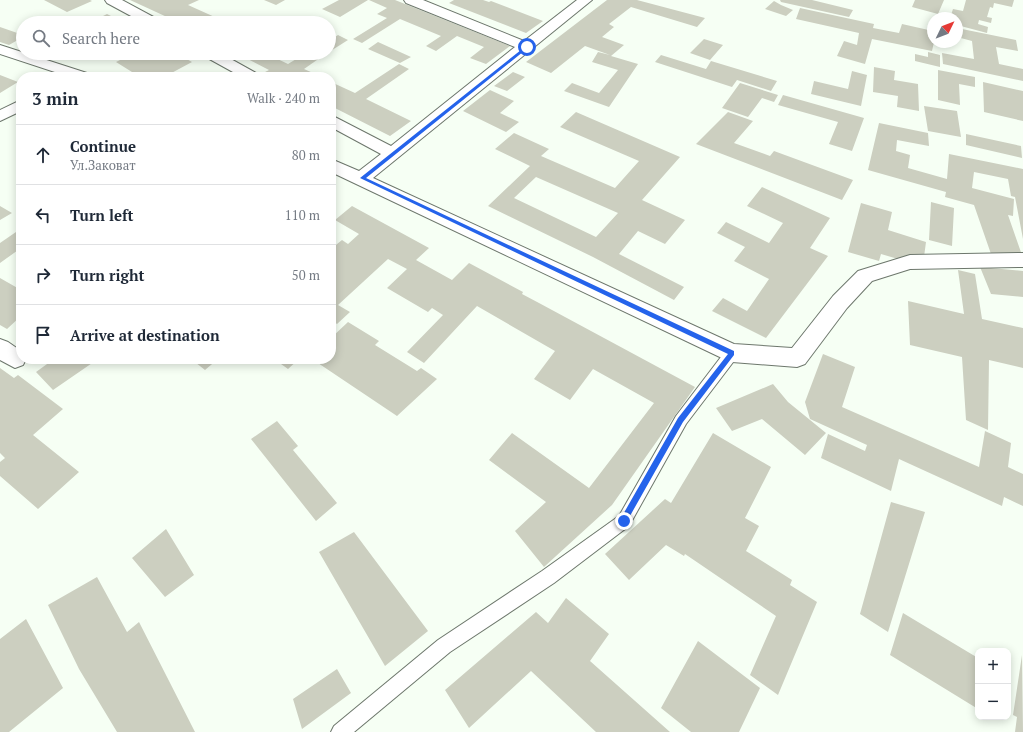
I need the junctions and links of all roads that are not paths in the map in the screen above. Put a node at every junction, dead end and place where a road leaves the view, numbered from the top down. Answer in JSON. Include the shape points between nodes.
{"nodes":[{"id":1,"x":112,"y":0,"type":"edge"},
{"id":2,"x":411,"y":0,"type":"edge"},
{"id":3,"x":585,"y":0,"type":"edge"},
{"id":4,"x":141,"y":16,"type":"edge"},
{"id":5,"x":527,"y":47,"type":"junction"},
{"id":6,"x":0,"y":49,"type":"edge"},
{"id":7,"x":16,"y":55,"type":"edge"},
{"id":8,"x":31,"y":60,"type":"edge"},
{"id":9,"x":222,"y":60,"type":"edge"},
{"id":10,"x":66,"y":72,"type":"edge"},
{"id":11,"x":244,"y":72,"type":"edge"},
{"id":12,"x":16,"y":108,"type":"edge"},
{"id":13,"x":0,"y":116,"type":"edge"},
{"id":14,"x":336,"y":123,"type":"edge"},
{"id":15,"x":393,"y":154,"type":"junction"},
{"id":16,"x":336,"y":167,"type":"edge"},
{"id":17,"x":362,"y":178,"type":"junction"},
{"id":18,"x":1023,"y":260,"type":"edge"},
{"id":19,"x":732,"y":353,"type":"junction"},
{"id":20,"x":340,"y":732,"type":"edge"}],
"edges":[{"from":1,"to":4,"type":"street"},
{"from":2,"to":5,"type":"street"},
{"from":3,"to":5,"type":"street"},
{"from":5,"to":15,"type":"street"},
{"from":6,"to":7,"type":"street"},
{"from":8,"to":10,"type":"street"},
{"from":9,"to":11,"type":"street"},
{"from":12,"to":13,"type":"street"},
{"from":14,"to":15,"type":"street"},
{"from":15,"to":17,"type":"street"},
{"from":16,"to":17,"type":"street"},
{"from":17,"to":19,"type":"street"},
{"from":18,"to":19,"type":"street","via":[[910,262],[865,276],[840,302],[797,358]]},
{"from":19,"to":20,"type":"lane","via":[[681,420],[624,521],[548,577],[444,646]]}]}
